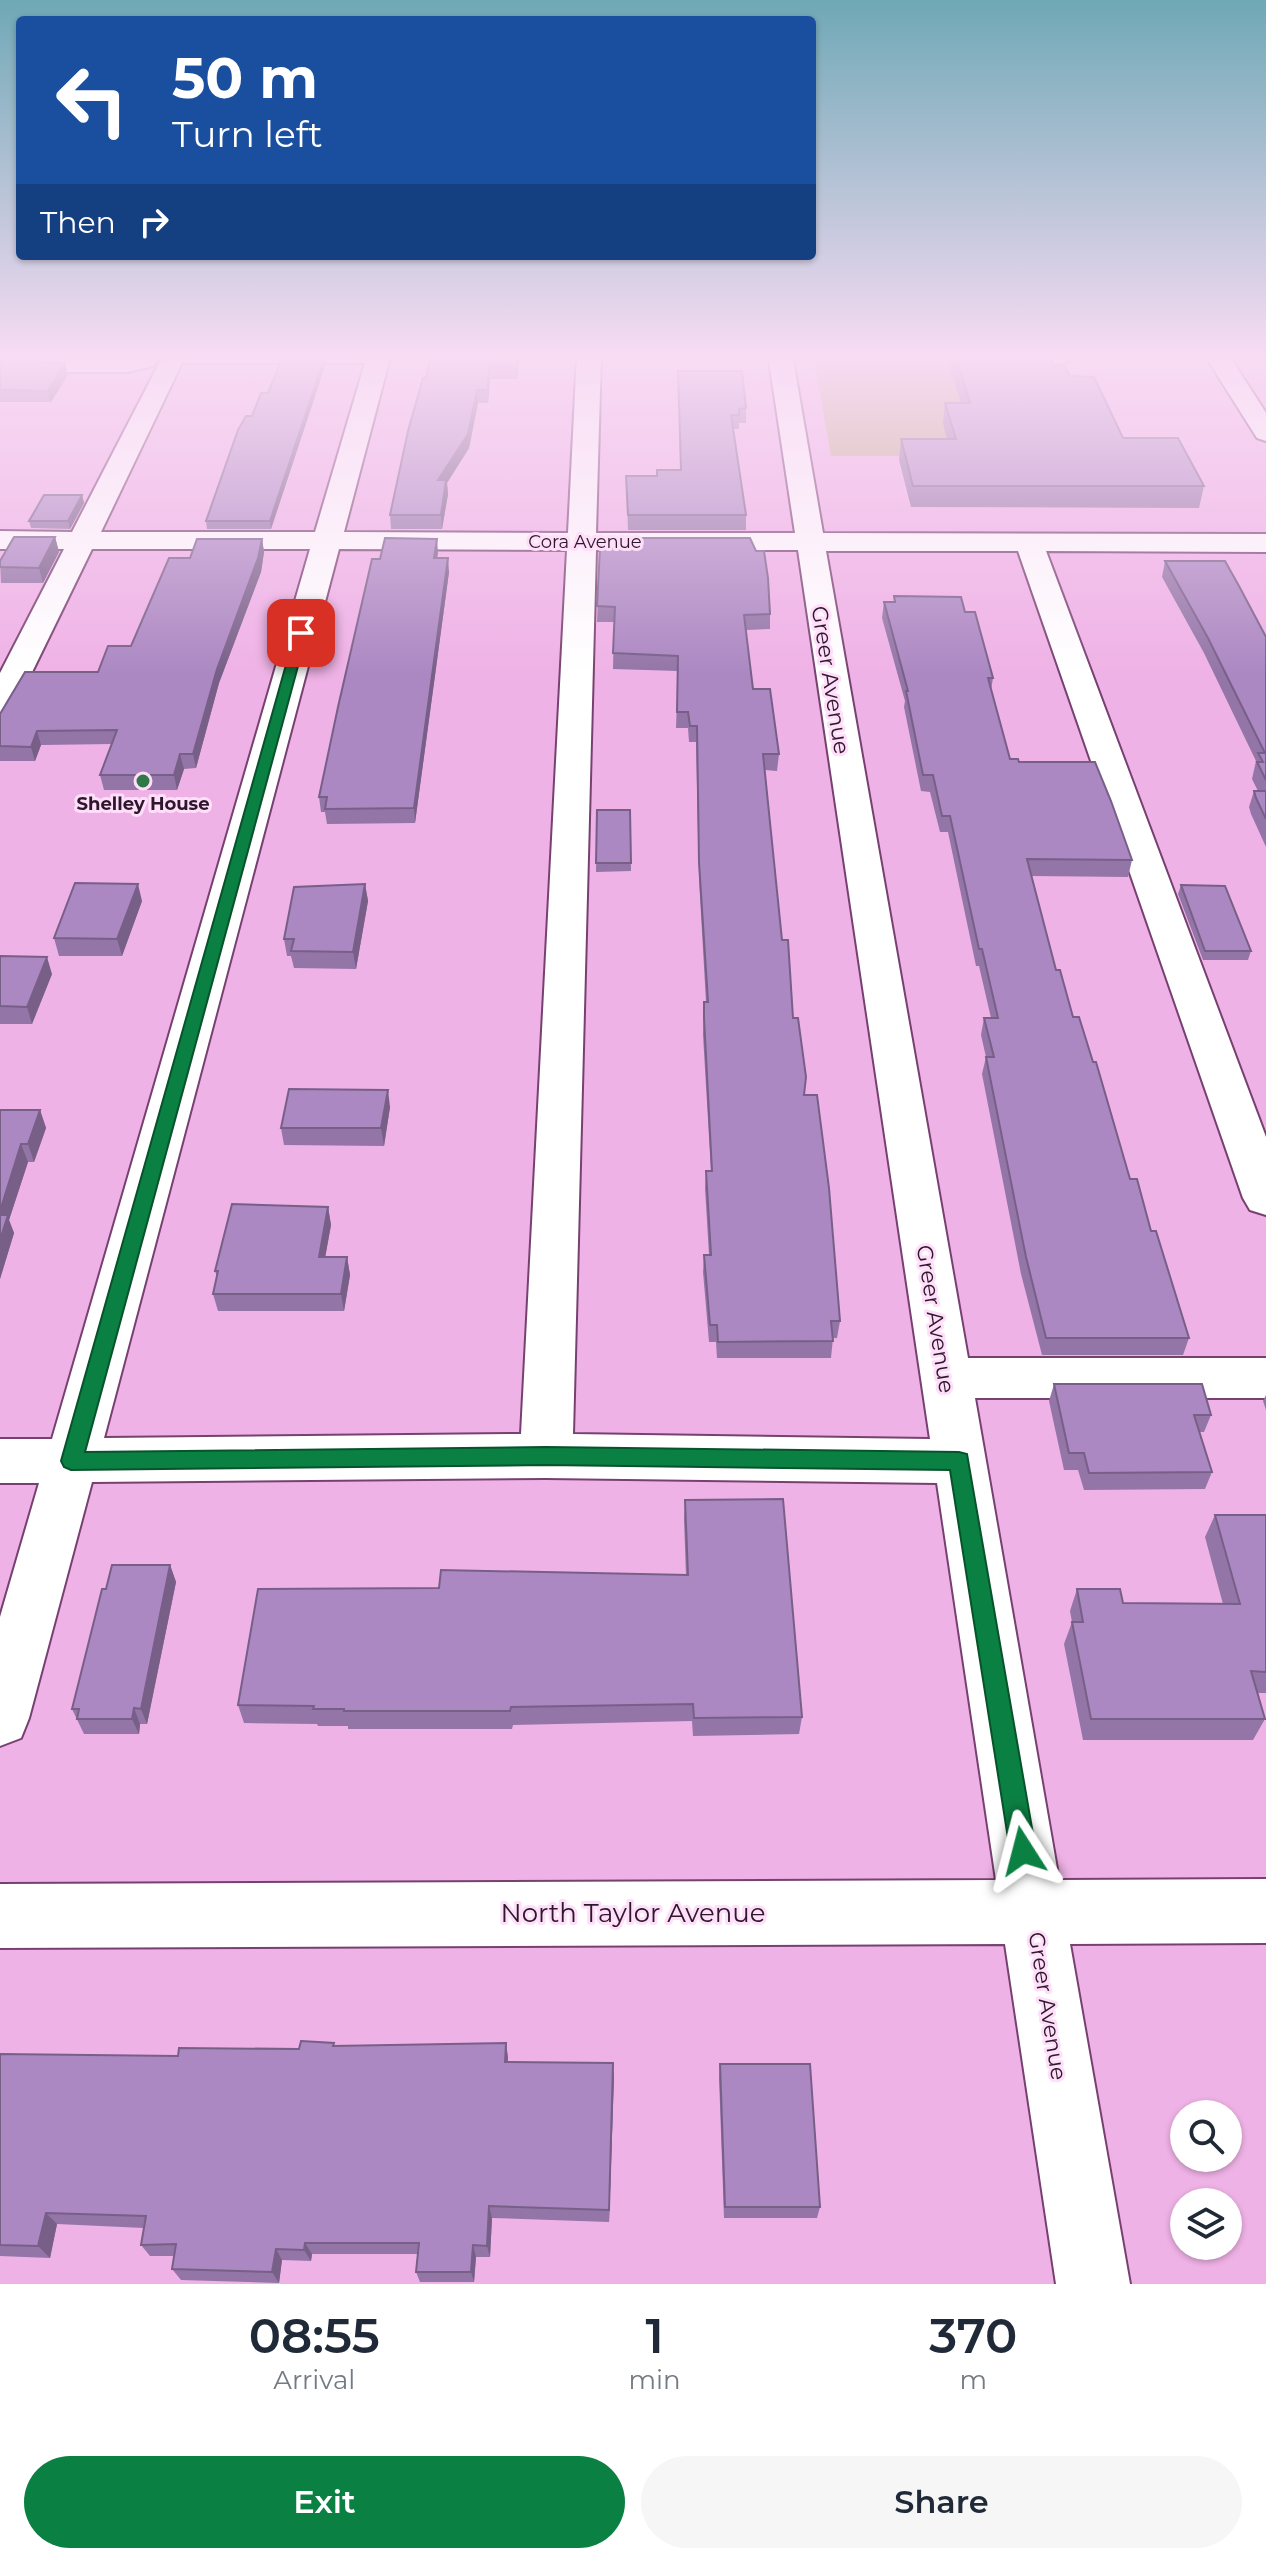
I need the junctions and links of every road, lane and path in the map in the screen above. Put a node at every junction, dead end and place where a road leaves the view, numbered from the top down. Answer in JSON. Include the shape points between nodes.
{"nodes":[{"id":1,"x":122,"y":461,"type":"edge"},
{"id":2,"x":348,"y":461,"type":"edge"},
{"id":3,"x":585,"y":461,"type":"edge"},
{"id":4,"x":796,"y":461,"type":"edge"},
{"id":5,"x":0,"y":540,"type":"edge"},
{"id":6,"x":82,"y":540,"type":"junction"},
{"id":7,"x":326,"y":541,"type":"junction"},
{"id":8,"x":582,"y":542,"type":"junction"},
{"id":9,"x":808,"y":542,"type":"junction"},
{"id":10,"x":1029,"y":543,"type":"junction"},
{"id":11,"x":1263,"y":549,"type":"edge"},
{"id":12,"x":0,"y":705,"type":"edge"},
{"id":13,"x":1266,"y":1198,"type":"edge"},
{"id":14,"x":945,"y":1378,"type":"junction"},
{"id":15,"x":1266,"y":1378,"type":"edge"},
{"id":16,"x":546,"y":1456,"type":"junction"},
{"id":17,"x":0,"y":1461,"type":"edge"},
{"id":18,"x":71,"y":1461,"type":"junction"},
{"id":19,"x":959,"y":1461,"type":"junction"},
{"id":20,"x":0,"y":1718,"type":"edge"},
{"id":21,"x":1033,"y":1911,"type":"junction"},
{"id":22,"x":1266,"y":1911,"type":"edge"},
{"id":23,"x":0,"y":1916,"type":"edge"},
{"id":24,"x":1093,"y":2284,"type":"edge"}],
"edges":[{"from":1,"to":6,"type":"street"},
{"from":2,"to":7,"type":"street"},
{"from":3,"to":8,"type":"street"},
{"from":4,"to":9,"type":"street","name":"Greer Avenue"},
{"from":5,"to":6,"type":"street","name":"Cora Avenue"},
{"from":6,"to":7,"type":"street","name":"Cora Avenue"},
{"from":6,"to":12,"type":"street"},
{"from":7,"to":8,"type":"street","name":"Cora Avenue"},
{"from":7,"to":18,"type":"street"},
{"from":8,"to":9,"type":"street","name":"Cora Avenue"},
{"from":8,"to":16,"type":"street"},
{"from":9,"to":10,"type":"street","name":"Cora Avenue"},
{"from":9,"to":14,"type":"street","name":"Greer Avenue"},
{"from":10,"to":11,"type":"street","name":"Cora Avenue"},
{"from":10,"to":13,"type":"street"},
{"from":14,"to":15,"type":"street"},
{"from":14,"to":19,"type":"street","name":"Greer Avenue"},
{"from":16,"to":18,"type":"street"},
{"from":16,"to":19,"type":"street"},
{"from":17,"to":18,"type":"street"},
{"from":18,"to":20,"type":"street"},
{"from":19,"to":21,"type":"street","name":"Greer Avenue"},
{"from":21,"to":22,"type":"street","name":"North Taylor Avenue"},
{"from":21,"to":23,"type":"street","name":"North Taylor Avenue"},
{"from":21,"to":24,"type":"street","name":"Greer Avenue"}]}
